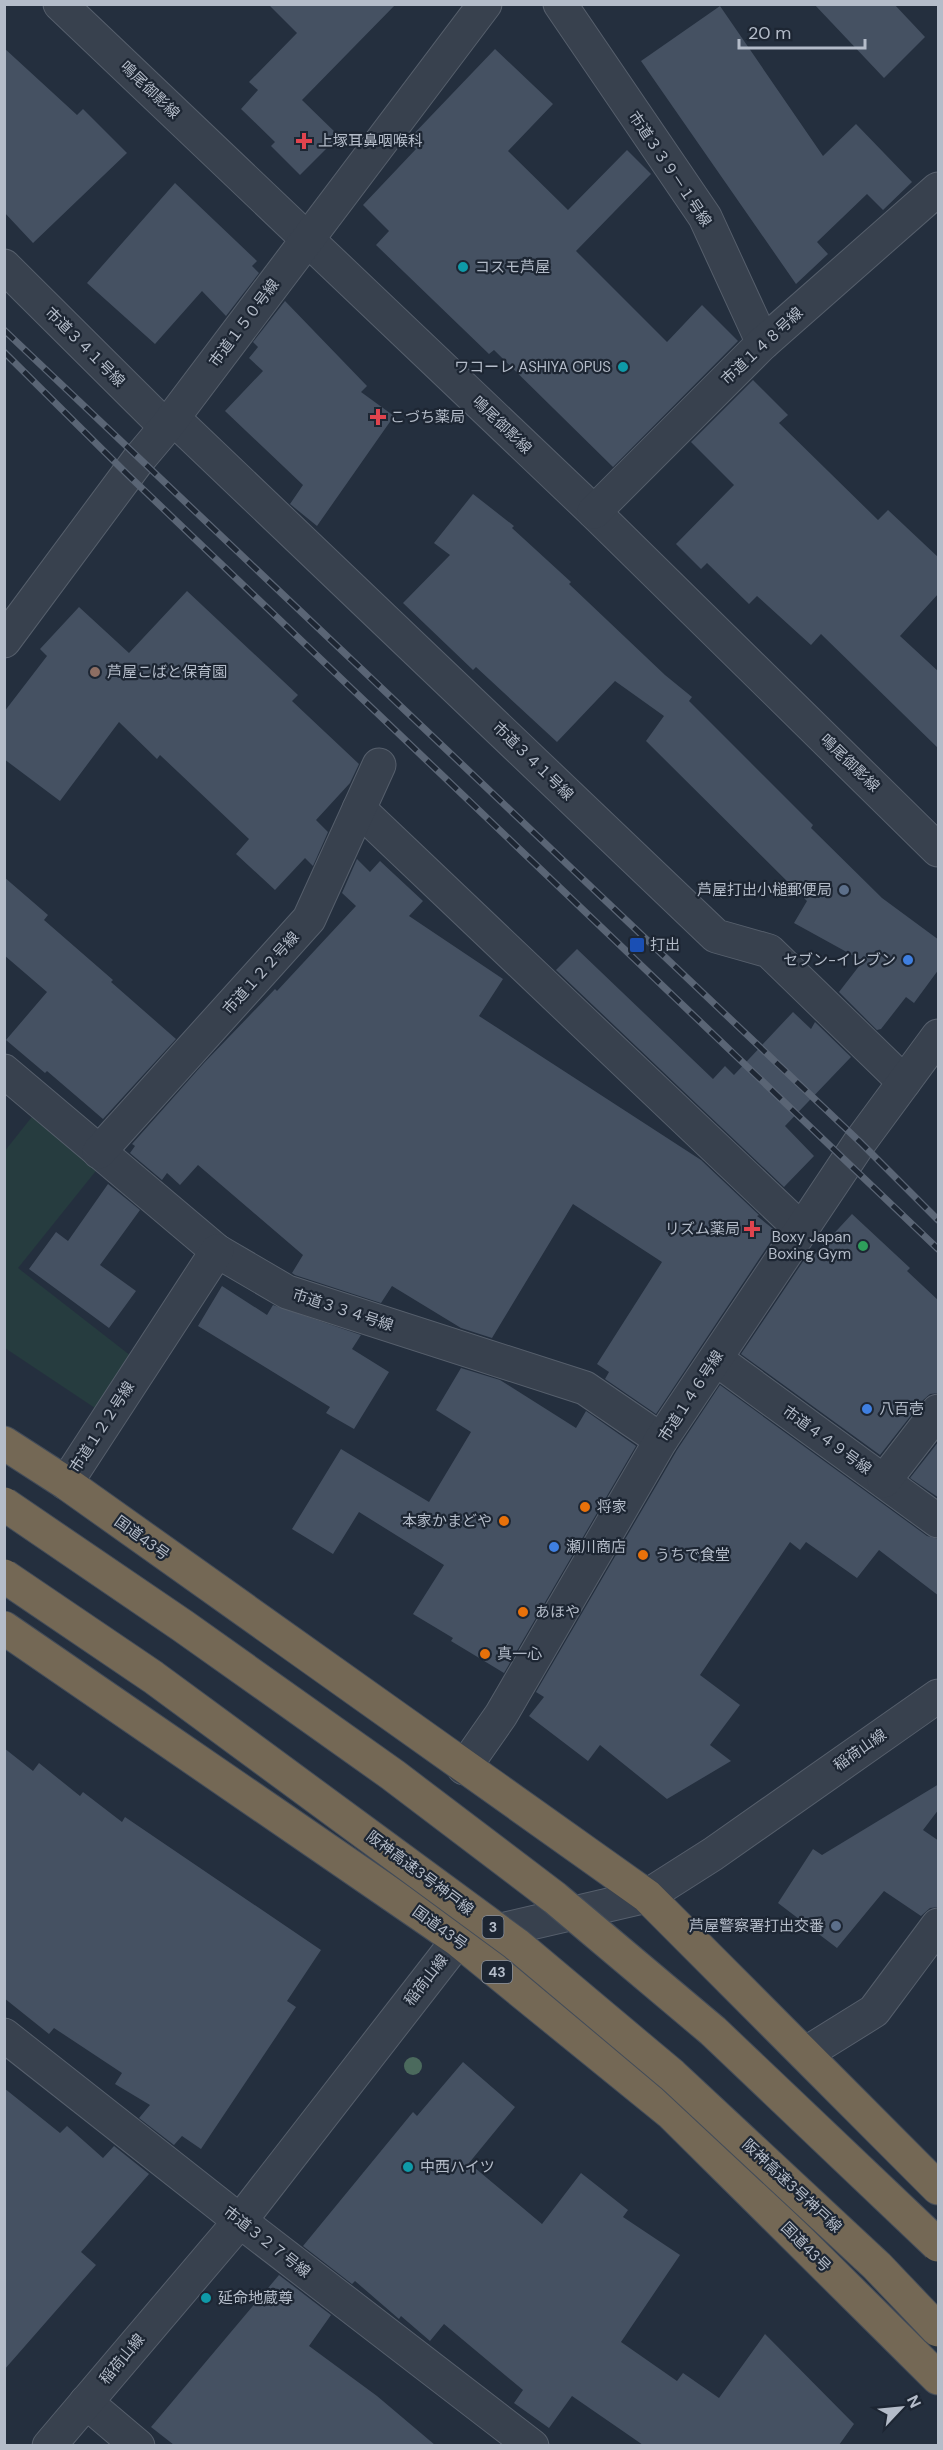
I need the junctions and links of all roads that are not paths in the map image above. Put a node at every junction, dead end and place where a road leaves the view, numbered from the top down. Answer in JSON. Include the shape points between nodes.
{"nodes":[{"id":1,"x":60,"y":4,"type":"edge"},
{"id":2,"x":485,"y":4,"type":"edge"},
{"id":3,"x":560,"y":4,"type":"edge"},
{"id":4,"x":939,"y":189,"type":"edge"},
{"id":5,"x":307,"y":239,"type":"junction"},
{"id":6,"x":4,"y":266,"type":"edge"},
{"id":7,"x":764,"y":343,"type":"junction"},
{"id":8,"x":170,"y":423,"type":"junction"},
{"id":9,"x":594,"y":512,"type":"junction"},
{"id":10,"x":4,"y":641,"type":"edge"},
{"id":11,"x":379,"y":765,"type":"dead end"},
{"id":12,"x":359,"y":809,"type":"junction"},
{"id":13,"x":939,"y":850,"type":"edge"},
{"id":14,"x":939,"y":1036,"type":"edge"},
{"id":15,"x":4,"y":1071,"type":"edge"},
{"id":16,"x":904,"y":1082,"type":"junction"},
{"id":17,"x":99,"y":1152,"type":"junction"},
{"id":18,"x":802,"y":1230,"type":"junction"},
{"id":19,"x":217,"y":1251,"type":"junction"},
{"id":20,"x":716,"y":1359,"type":"junction"},
{"id":21,"x":939,"y":1411,"type":"edge"},
{"id":22,"x":661,"y":1440,"type":"junction"},
{"id":23,"x":4,"y":1443,"type":"edge"},
{"id":24,"x":884,"y":1481,"type":"junction"},
{"id":25,"x":66,"y":1483,"type":"junction"},
{"id":26,"x":4,"y":1504,"type":"edge"},
{"id":27,"x":939,"y":1521,"type":"edge"},
{"id":28,"x":4,"y":1576,"type":"edge"},
{"id":29,"x":4,"y":1628,"type":"edge"},
{"id":30,"x":939,"y":1695,"type":"edge"},
{"id":31,"x":464,"y":1768,"type":"junction"},
{"id":32,"x":647,"y":1896,"type":"junction"},
{"id":33,"x":939,"y":1925,"type":"edge"},
{"id":34,"x":458,"y":1940,"type":"junction"},
{"id":35,"x":4,"y":2035,"type":"edge"},
{"id":36,"x":805,"y":2054,"type":"junction"},
{"id":37,"x":939,"y":2188,"type":"edge"},
{"id":38,"x":240,"y":2221,"type":"junction"},
{"id":39,"x":939,"y":2245,"type":"edge"},
{"id":40,"x":939,"y":2330,"type":"edge"},
{"id":41,"x":939,"y":2378,"type":"edge"},
{"id":42,"x":86,"y":2402,"type":"junction"},
{"id":43,"x":49,"y":2445,"type":"edge"},
{"id":44,"x":138,"y":2445,"type":"edge"},
{"id":45,"x":532,"y":2445,"type":"edge"}],
"edges":[{"from":1,"to":5,"type":"street","name":"鳴尾御影線"},
{"from":2,"to":5,"type":"street","name":"市道１５０号線"},
{"from":3,"to":7,"type":"street","name":"市道３３９－１号線","via":[[705,217]]},
{"from":4,"to":7,"type":"street","name":"市道１４８号線"},
{"from":5,"to":8,"type":"street","name":"市道１５０号線"},
{"from":5,"to":9,"type":"street","name":"鳴尾御影線"},
{"from":6,"to":8,"type":"street","name":"市道３４１号線"},
{"from":7,"to":9,"type":"street","name":"市道１４８号線"},
{"from":8,"to":10,"type":"street","name":"市道１５０号線"},
{"from":8,"to":16,"type":"street","name":"市道３４１号線","via":[[716,936],[769,951]]},
{"from":9,"to":13,"type":"street","name":"鳴尾御影線"},
{"from":11,"to":12,"type":"street","name":"市道１２２号線"},
{"from":12,"to":17,"type":"street","name":"市道１２２号線","via":[[309,919]]},
{"from":12,"to":18,"type":"street"},
{"from":14,"to":16,"type":"street","name":"市道１４６号線"},
{"from":15,"to":17,"type":"street","name":"市道３３４号線"},
{"from":16,"to":18,"type":"street","name":"市道１４６号線"},
{"from":17,"to":19,"type":"street","name":"市道３３４号線"},
{"from":18,"to":20,"type":"street","name":"市道１４６号線"},
{"from":19,"to":22,"type":"street","name":"市道３３４号線","via":[[288,1292],[585,1388]]},
{"from":19,"to":25,"type":"street","name":"市道１２２号線"},
{"from":20,"to":22,"type":"street","name":"市道１４６号線"},
{"from":20,"to":24,"type":"street","name":"市道４４９号線"},
{"from":21,"to":24,"type":"street"},
{"from":22,"to":31,"type":"street","name":"市道１４６号線","via":[[501,1714]]},
{"from":23,"to":25,"type":"highway","name":"国道43号"},
{"from":24,"to":27,"type":"street","name":"市道４４９号線"},
{"from":25,"to":31,"type":"highway","name":"国道43号"},
{"from":26,"to":39,"type":"highway","bridge":true,"via":[[383,1768],[555,1898],[713,2031]]},
{"from":28,"to":40,"type":"highway","name":"阪神高速3号神戸線","number":"3","bridge":true,"via":[[153,1677],[516,1944],[672,2075],[877,2266]]},
{"from":29,"to":34,"type":"highway","name":"国道43号","number":"43"},
{"from":30,"to":32,"type":"street","name":"稲荷山線"},
{"from":31,"to":32,"type":"highway","name":"国道43号"},
{"from":32,"to":34,"type":"street","name":"稲荷山線"},
{"from":32,"to":36,"type":"highway","name":"国道43号"},
{"from":33,"to":36,"type":"street","via":[[874,2011]]},
{"from":34,"to":38,"type":"street","name":"稲荷山線"},
{"from":34,"to":41,"type":"highway","name":"国道43号","number":"43","via":[[672,2114]]},
{"from":35,"to":38,"type":"street","name":"市道３２７号線"},
{"from":36,"to":37,"type":"highway","name":"国道43号"},
{"from":38,"to":42,"type":"street","name":"稲荷山線"},
{"from":38,"to":45,"type":"street","name":"市道３２７号線"},
{"from":42,"to":43,"type":"street","name":"稲荷山線"},
{"from":42,"to":44,"type":"street"}]}
